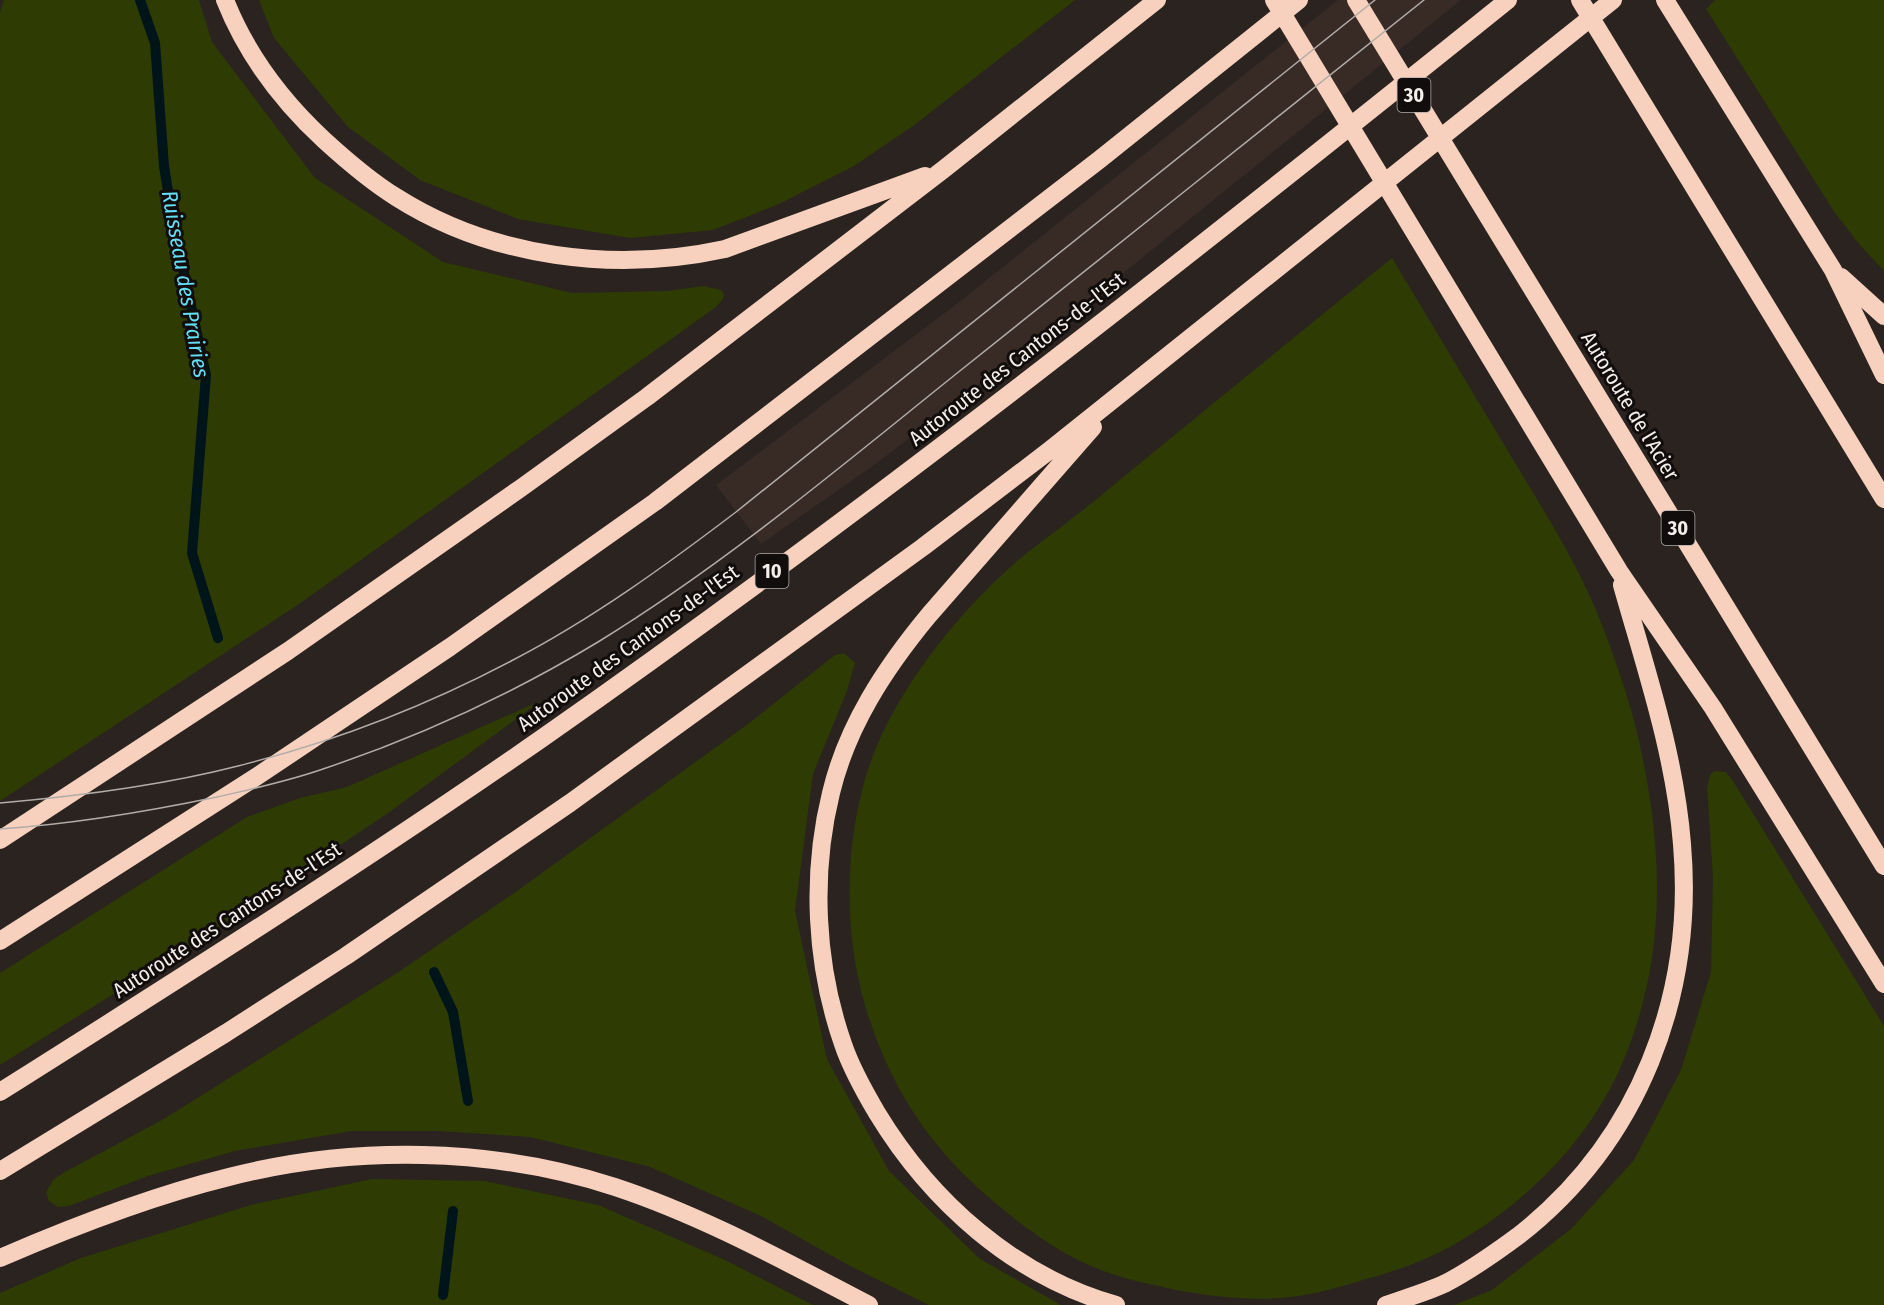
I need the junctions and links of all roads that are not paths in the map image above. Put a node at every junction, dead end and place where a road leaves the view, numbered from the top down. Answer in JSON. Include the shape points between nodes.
{"nodes":[{"id":1,"x":225,"y":0,"type":"edge"},
{"id":2,"x":1156,"y":0,"type":"edge"},
{"id":3,"x":1274,"y":0,"type":"edge"},
{"id":4,"x":1299,"y":0,"type":"edge"},
{"id":5,"x":1356,"y":0,"type":"edge"},
{"id":6,"x":1508,"y":0,"type":"edge"},
{"id":7,"x":1580,"y":0,"type":"edge"},
{"id":8,"x":1613,"y":0,"type":"edge"},
{"id":9,"x":1665,"y":0,"type":"edge"},
{"id":10,"x":944,"y":169,"type":"junction"},
{"id":11,"x":1833,"y":270,"type":"junction"},
{"id":12,"x":1884,"y":316,"type":"edge"},
{"id":13,"x":1884,"y":375,"type":"edge"},
{"id":14,"x":1122,"y":394,"type":"junction"},
{"id":15,"x":1884,"y":499,"type":"edge"},
{"id":16,"x":1619,"y":571,"type":"junction"},
{"id":17,"x":0,"y":840,"type":"edge"},
{"id":18,"x":1884,"y":866,"type":"edge"},
{"id":19,"x":0,"y":941,"type":"edge"},
{"id":20,"x":1884,"y":984,"type":"edge"},
{"id":21,"x":0,"y":1092,"type":"edge"},
{"id":22,"x":0,"y":1171,"type":"edge"},
{"id":23,"x":0,"y":1258,"type":"edge"},
{"id":24,"x":869,"y":1305,"type":"edge"},
{"id":25,"x":1116,"y":1305,"type":"edge"},
{"id":26,"x":1386,"y":1305,"type":"edge"}],
"edges":[{"from":1,"to":10,"type":"highway","via":[[245,42],[279,91],[356,168],[420,211],[514,246],[591,260],[698,255],[726,249]]},
{"from":2,"to":10,"type":"highway"},
{"from":3,"to":16,"type":"highway"},
{"from":4,"to":19,"type":"highway","via":[[1062,189],[655,502],[259,775]]},
{"from":5,"to":18,"type":"highway","name":"Autoroute de l'Acier","number":"30"},
{"from":6,"to":21,"type":"highway","name":"Autoroute des Cantons-de-l'Est","number":"10","via":[[973,423],[614,686],[196,969]]},
{"from":7,"to":15,"type":"highway"},
{"from":8,"to":14,"type":"highway"},
{"from":9,"to":11,"type":"highway"},
{"from":10,"to":17,"type":"highway","via":[[647,397],[521,488],[268,664]]},
{"from":11,"to":12,"type":"highway"},
{"from":11,"to":13,"type":"highway"},
{"from":14,"to":22,"type":"highway","via":[[923,547],[524,836],[346,956]]},
{"from":14,"to":25,"type":"highway","via":[[928,615],[876,686],[849,739],[831,792],[820,855],[819,888],[822,956],[843,1045],[856,1076],[895,1140],[922,1177],[1000,1248],[1051,1280]]},
{"from":16,"to":20,"type":"highway","via":[[1713,708]]},
{"from":16,"to":26,"type":"highway","via":[[1668,752],[1683,845],[1680,949],[1654,1057],[1601,1151],[1556,1203],[1476,1266]]},
{"from":23,"to":24,"type":"highway","via":[[125,1209],[230,1176],[355,1158],[469,1157],[573,1174],[651,1199]]}]}
